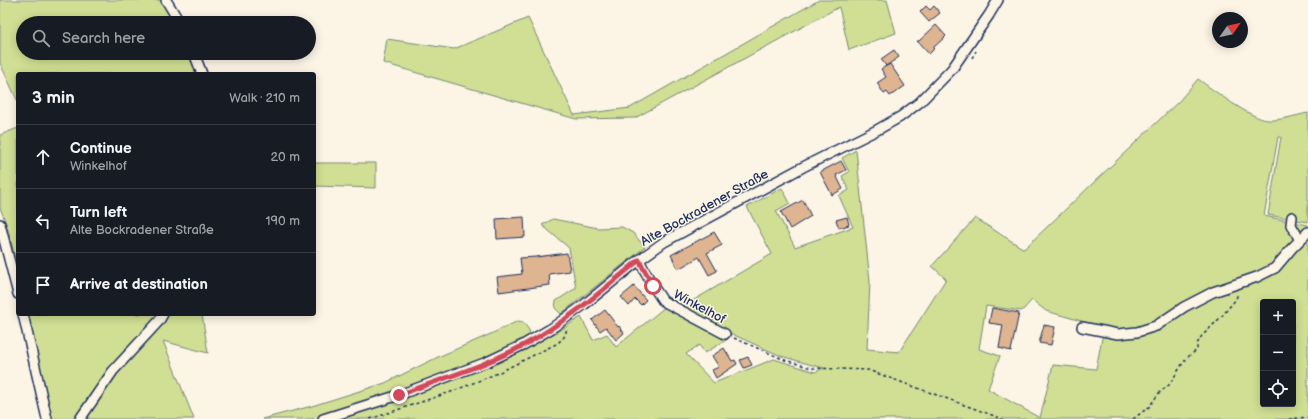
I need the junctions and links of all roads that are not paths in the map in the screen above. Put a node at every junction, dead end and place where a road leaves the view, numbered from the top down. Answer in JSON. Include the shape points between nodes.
{"nodes":[{"id":1,"x":166,"y":0,"type":"edge"},
{"id":2,"x":998,"y":0,"type":"edge"},
{"id":3,"x":176,"y":16,"type":"edge"},
{"id":4,"x":197,"y":60,"type":"edge"},
{"id":5,"x":201,"y":72,"type":"edge"},
{"id":6,"x":1292,"y":217,"type":"dead end"},
{"id":7,"x":0,"y":224,"type":"edge"},
{"id":8,"x":1308,"y":232,"type":"edge"},
{"id":9,"x":1300,"y":240,"type":"junction"},
{"id":10,"x":639,"y":260,"type":"junction"},
{"id":11,"x":16,"y":286,"type":"edge"},
{"id":12,"x":23,"y":316,"type":"edge"},
{"id":13,"x":162,"y":316,"type":"edge"},
{"id":14,"x":1082,"y":327,"type":"dead end"},
{"id":15,"x":725,"y":334,"type":"road end"},
{"id":16,"x":47,"y":419,"type":"edge"},
{"id":17,"x":80,"y":419,"type":"edge"},
{"id":18,"x":323,"y":419,"type":"edge"}],
"edges":[{"from":1,"to":3,"type":"street"},
{"from":2,"to":10,"type":"street","name":"Alte Bockradener Straße","via":[[952,69],[910,110],[877,130],[664,242]]},
{"from":4,"to":5,"type":"street"},
{"from":6,"to":9,"type":"street","via":[[1291,225]]},
{"from":7,"to":11,"type":"street"},
{"from":8,"to":9,"type":"street"},
{"from":9,"to":14,"type":"street","via":[[1275,268],[1213,292],[1156,326],[1118,334]]},
{"from":10,"to":15,"type":"street","name":"Winkelhof","via":[[663,301]]},
{"from":10,"to":18,"type":"street","name":"Alte Bockradener Straße","via":[[570,315],[523,346],[399,395]]},
{"from":12,"to":16,"type":"street"},
{"from":13,"to":17,"type":"street","via":[[113,372]]}]}
